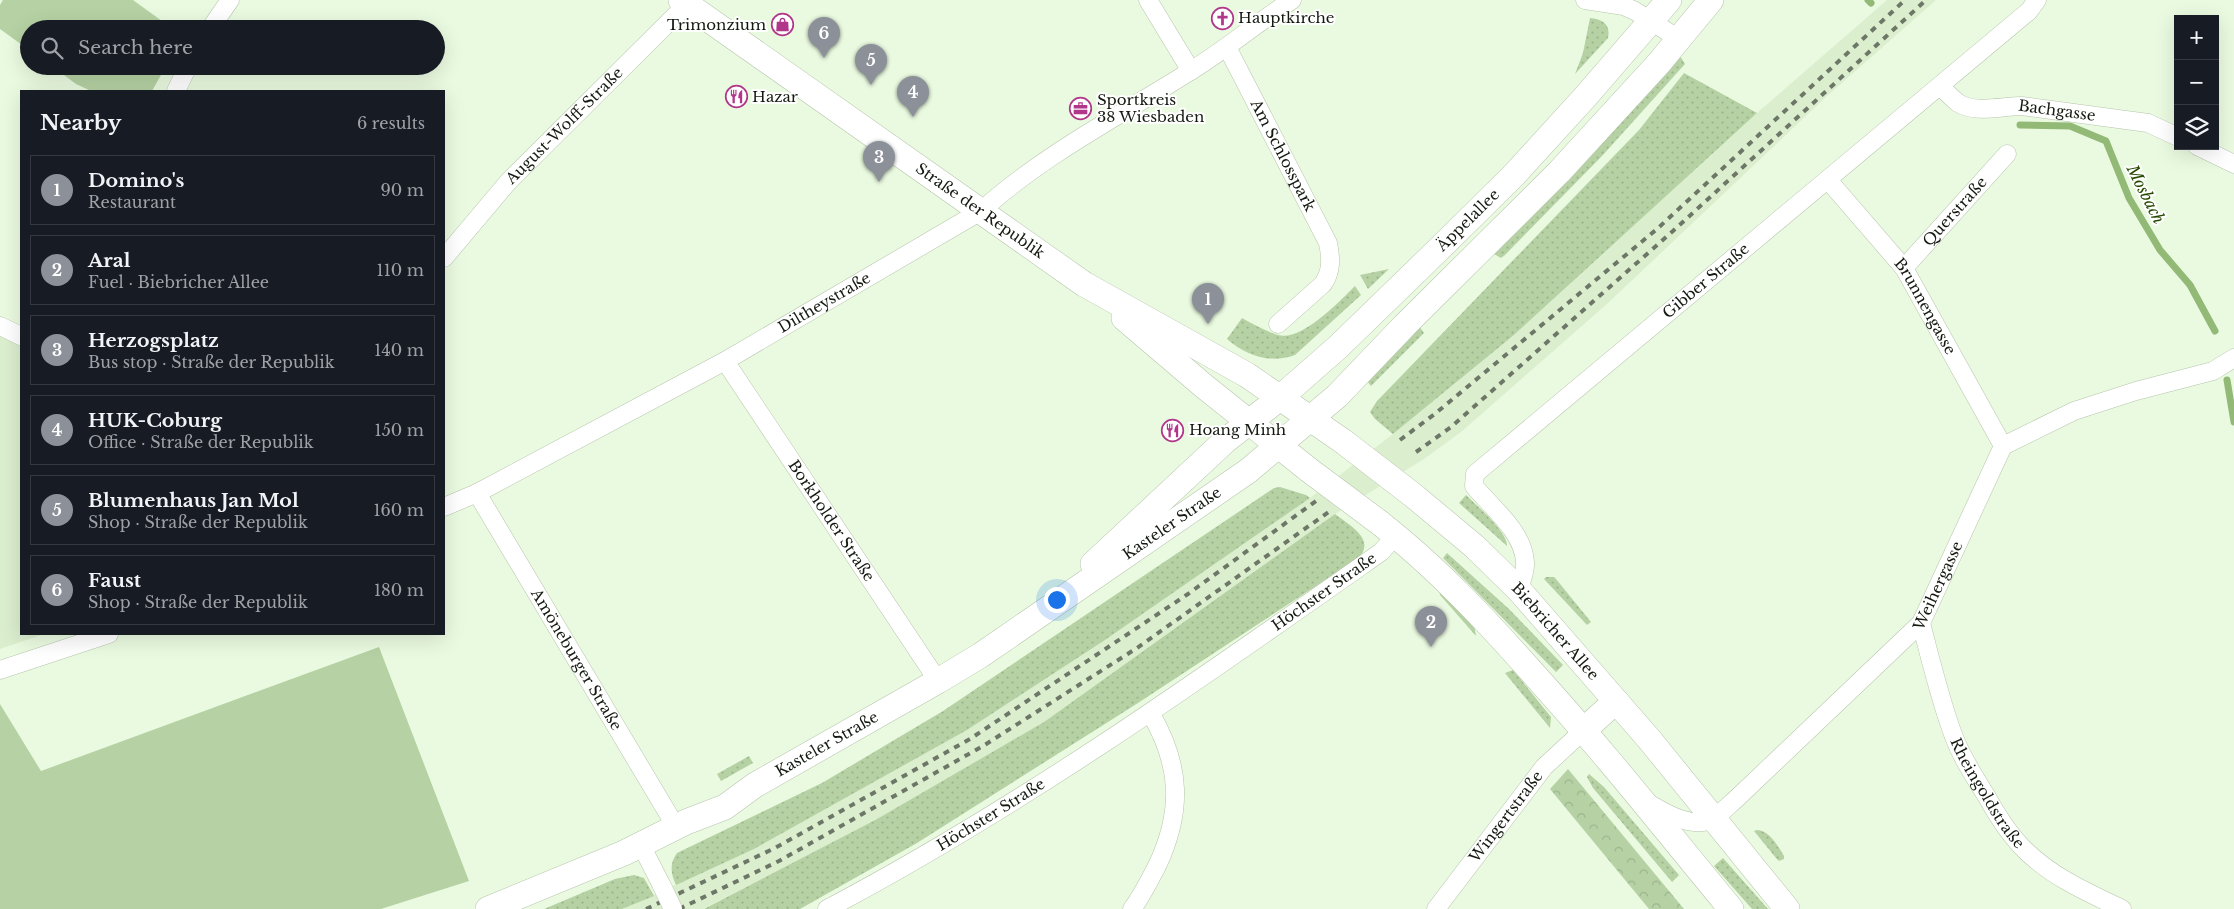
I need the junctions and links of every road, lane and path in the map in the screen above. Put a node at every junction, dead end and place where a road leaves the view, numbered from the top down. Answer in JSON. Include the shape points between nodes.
{"nodes":[{"id":1,"x":230,"y":0,"type":"edge"},
{"id":2,"x":1148,"y":0,"type":"edge"},
{"id":3,"x":1292,"y":0,"type":"edge"},
{"id":4,"x":1585,"y":0,"type":"edge"},
{"id":5,"x":1668,"y":0,"type":"edge"},
{"id":6,"x":1711,"y":0,"type":"edge"},
{"id":7,"x":2037,"y":0,"type":"edge"},
{"id":8,"x":686,"y":1,"type":"edge"},
{"id":9,"x":216,"y":20,"type":"edge"},
{"id":10,"x":1651,"y":21,"type":"junction"},
{"id":11,"x":1679,"y":39,"type":"junction"},
{"id":12,"x":1227,"y":47,"type":"junction"},
{"id":13,"x":1191,"y":71,"type":"junction"},
{"id":14,"x":184,"y":75,"type":"edge"},
{"id":15,"x":1940,"y":86,"type":"junction"},
{"id":16,"x":176,"y":90,"type":"edge"},
{"id":17,"x":2174,"y":135,"type":"edge"},
{"id":18,"x":2204,"y":150,"type":"edge"},
{"id":19,"x":2007,"y":154,"type":"dead end"},
{"id":20,"x":2234,"y":164,"type":"edge"},
{"id":21,"x":1828,"y":180,"type":"junction"},
{"id":22,"x":981,"y":211,"type":"junction"},
{"id":23,"x":445,"y":257,"type":"edge"},
{"id":24,"x":1904,"y":268,"type":"junction"},
{"id":25,"x":1084,"y":284,"type":"junction"},
{"id":26,"x":1278,"y":324,"type":"dead end"},
{"id":27,"x":0,"y":326,"type":"edge"},
{"id":28,"x":20,"y":336,"type":"edge"},
{"id":29,"x":2234,"y":358,"type":"edge"},
{"id":30,"x":725,"y":361,"type":"junction"},
{"id":31,"x":1280,"y":397,"type":"junction"},
{"id":32,"x":1312,"y":418,"type":"junction"},
{"id":33,"x":1248,"y":422,"type":"junction"},
{"id":34,"x":2003,"y":446,"type":"junction"},
{"id":35,"x":1278,"y":447,"type":"junction"},
{"id":36,"x":477,"y":493,"type":"junction"},
{"id":37,"x":445,"y":507,"type":"edge"},
{"id":38,"x":1386,"y":528,"type":"junction"},
{"id":39,"x":1519,"y":590,"type":"junction"},
{"id":40,"x":1921,"y":623,"type":"junction"},
{"id":41,"x":1026,"y":624,"type":"junction"},
{"id":42,"x":106,"y":635,"type":"edge"},
{"id":43,"x":0,"y":670,"type":"edge"},
{"id":44,"x":938,"y":682,"type":"junction"},
{"id":45,"x":1616,"y":701,"type":"junction"},
{"id":46,"x":1150,"y":714,"type":"junction"},
{"id":47,"x":1584,"y":730,"type":"junction"},
{"id":48,"x":1641,"y":799,"type":"junction"},
{"id":49,"x":1712,"y":818,"type":"junction"},
{"id":50,"x":681,"y":825,"type":"junction"},
{"id":51,"x":641,"y":845,"type":"junction"},
{"id":52,"x":488,"y":909,"type":"edge"},
{"id":53,"x":672,"y":909,"type":"edge"},
{"id":54,"x":828,"y":909,"type":"edge"},
{"id":55,"x":1132,"y":909,"type":"edge"},
{"id":56,"x":1436,"y":909,"type":"edge"},
{"id":57,"x":1731,"y":909,"type":"edge"},
{"id":58,"x":1787,"y":909,"type":"edge"},
{"id":59,"x":2122,"y":909,"type":"edge"}],
"edges":[{"from":1,"to":9,"type":"street"},
{"from":2,"to":13,"type":"street"},
{"from":3,"to":12,"type":"street","name":"Diltheystraße"},
{"from":4,"to":10,"type":"street","via":[[1624,6]]},
{"from":5,"to":10,"type":"main road","name":"Äppelallee"},
{"from":6,"to":11,"type":"main road","name":"Äppelallee"},
{"from":7,"to":15,"type":"street","name":"Gibber Straße","via":[[2029,11]]},
{"from":8,"to":22,"type":"main road","name":"Straße der Republik"},
{"from":8,"to":23,"type":"street","name":"August-Wolff-Straße","via":[[508,182]]},
{"from":10,"to":11,"type":"street"},
{"from":10,"to":31,"type":"main road","name":"Äppelallee","via":[[1514,175],[1338,347]]},
{"from":11,"to":32,"type":"main road","name":"Äppelallee","via":[[1559,172]]},
{"from":12,"to":13,"type":"street","name":"Diltheystraße"},
{"from":12,"to":26,"type":"street","name":"Am Schlosspark","via":[[1328,243],[1328,277]]},
{"from":13,"to":22,"type":"street","name":"Diltheystraße","via":[[1036,167]]},
{"from":14,"to":16,"type":"street"},
{"from":15,"to":17,"type":"street","name":"Bachgasse","via":[[1957,102],[1968,107],[2022,106],[2148,123]]},
{"from":15,"to":21,"type":"street","name":"Gibber Straße"},
{"from":18,"to":20,"type":"street"},
{"from":19,"to":24,"type":"street","name":"Querstraße"},
{"from":21,"to":24,"type":"street","name":"Brunnengasse"},
{"from":21,"to":39,"type":"street","name":"Gibber Straße","via":[[1476,474],[1474,486],[1514,532],[1521,546],[1526,564]]},
{"from":22,"to":25,"type":"main road","name":"Straße der Republik"},
{"from":22,"to":30,"type":"street","name":"Diltheystraße"},
{"from":24,"to":34,"type":"street","name":"Brunnengasse"},
{"from":25,"to":31,"type":"main road","name":"Straße der Republik","via":[[1211,354]]},
{"from":25,"to":33,"type":"main road","name":"Straße der Republik"},
{"from":27,"to":28,"type":"street"},
{"from":29,"to":34,"type":"street","via":[[2213,371],[2074,411]]},
{"from":30,"to":36,"type":"street","name":"Diltheystraße"},
{"from":30,"to":44,"type":"street","name":"Borkholder Straße"},
{"from":31,"to":32,"type":"main road","name":"Biebricher Allee"},
{"from":31,"to":33,"type":"main road","name":"Äppelallee"},
{"from":32,"to":35,"type":"main road","name":"Kasteler Straße"},
{"from":32,"to":39,"type":"main road","name":"Biebricher Allee","bridge":true,"via":[[1414,496],[1474,546]]},
{"from":33,"to":35,"type":"main road"},
{"from":33,"to":41,"type":"main road","name":"Kasteler Straße"},
{"from":34,"to":40,"type":"street","name":"Weihergasse"},
{"from":35,"to":38,"type":"main road","bridge":true},
{"from":35,"to":41,"type":"main road","name":"Kasteler Straße"},
{"from":36,"to":37,"type":"street","name":"Diltheystraße"},
{"from":36,"to":50,"type":"street","name":"Amöneburger Straße"},
{"from":38,"to":46,"type":"street","name":"Höchster Straße","via":[[1390,542],[1381,552]]},
{"from":38,"to":47,"type":"main road","via":[[1468,602]]},
{"from":39,"to":45,"type":"main road","name":"Biebricher Allee"},
{"from":40,"to":49,"type":"street","name":"Weihergasse","via":[[1735,800]]},
{"from":40,"to":59,"type":"street","name":"Rheingoldstraße","via":[[1955,738],[2010,834],[2052,872]]},
{"from":41,"to":44,"type":"main road","name":"Kasteler Straße"},
{"from":42,"to":43,"type":"street"},
{"from":44,"to":50,"type":"main road","name":"Kasteler Straße","via":[[755,785],[725,807]]},
{"from":45,"to":47,"type":"main road"},
{"from":45,"to":49,"type":"main road","name":"Biebricher Allee"},
{"from":46,"to":54,"type":"street","name":"Höchster Straße","via":[[959,834]]},
{"from":46,"to":55,"type":"street","via":[[1172,760],[1175,808],[1161,856]]},
{"from":47,"to":48,"type":"main road"},
{"from":47,"to":56,"type":"street","name":"Wingertstraße","via":[[1544,767]]},
{"from":48,"to":49,"type":"street","via":[[1679,819],[1699,821]]},
{"from":48,"to":57,"type":"main road"},
{"from":49,"to":58,"type":"main road","name":"Biebricher Allee"},
{"from":50,"to":51,"type":"main road","name":"Kasteler Straße"},
{"from":51,"to":52,"type":"main road","name":"Kasteler Straße"},
{"from":51,"to":53,"type":"street","bridge":true}]}
